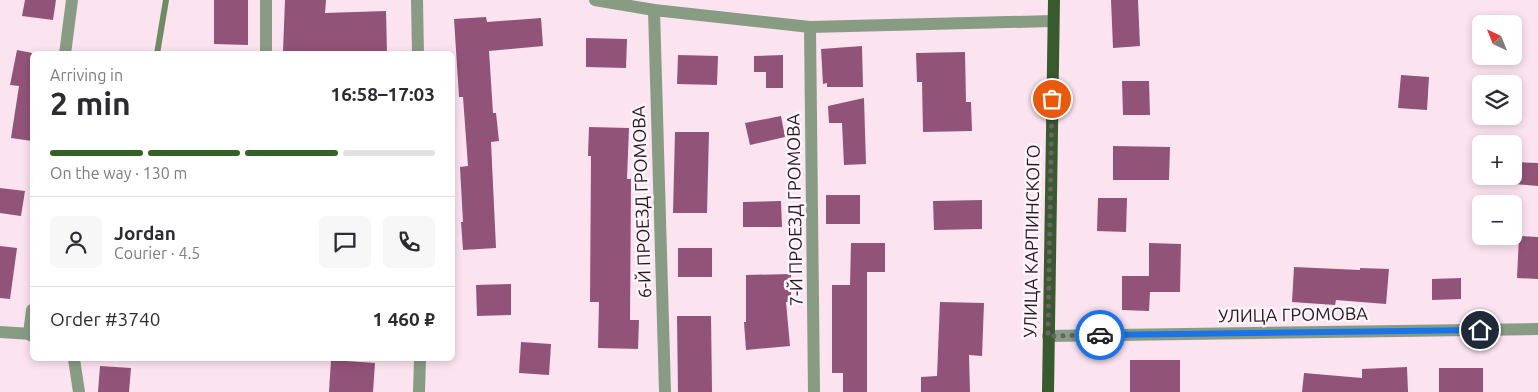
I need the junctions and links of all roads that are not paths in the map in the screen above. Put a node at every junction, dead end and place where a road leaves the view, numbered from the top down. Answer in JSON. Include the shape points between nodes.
{"nodes":[{"id":1,"x":72,"y":0,"type":"edge"},
{"id":2,"x":266,"y":0,"type":"edge"},
{"id":3,"x":417,"y":0,"type":"edge"},
{"id":4,"x":595,"y":0,"type":"edge"},
{"id":5,"x":1054,"y":0,"type":"edge"},
{"id":6,"x":654,"y":10,"type":"junction"},
{"id":7,"x":1053,"y":21,"type":"junction"},
{"id":8,"x":810,"y":27,"type":"junction"},
{"id":9,"x":65,"y":51,"type":"edge"},
{"id":10,"x":266,"y":51,"type":"edge"},
{"id":11,"x":418,"y":51,"type":"edge"},
{"id":12,"x":1538,"y":329,"type":"edge"},
{"id":13,"x":0,"y":332,"type":"edge"},
{"id":14,"x":30,"y":335,"type":"edge"},
{"id":15,"x":1048,"y":336,"type":"junction"},
{"id":16,"x":74,"y":361,"type":"edge"},
{"id":17,"x":420,"y":361,"type":"edge"},
{"id":18,"x":79,"y":392,"type":"edge"},
{"id":19,"x":419,"y":392,"type":"edge"},
{"id":20,"x":665,"y":392,"type":"edge"},
{"id":21,"x":814,"y":392,"type":"edge"},
{"id":22,"x":1048,"y":392,"type":"edge"}],
"edges":[{"from":1,"to":9,"type":"street"},
{"from":2,"to":10,"type":"street"},
{"from":3,"to":11,"type":"street"},
{"from":4,"to":6,"type":"street"},
{"from":5,"to":7,"type":"main road","name":"УЛИЦА КАРПИНСКОГО"},
{"from":6,"to":8,"type":"street"},
{"from":6,"to":20,"type":"street","name":"6-Й ПРОЕЗД ГРОМОВА"},
{"from":7,"to":8,"type":"street"},
{"from":7,"to":15,"type":"main road","name":"УЛИЦА КАРПИНСКОГО"},
{"from":8,"to":21,"type":"street","name":"7-Й ПРОЕЗД ГРОМОВА"},
{"from":12,"to":15,"type":"street","name":"УЛИЦА ГРОМОВА"},
{"from":13,"to":14,"type":"street"},
{"from":15,"to":22,"type":"main road","name":"УЛИЦА КАРПИНСКОГО"},
{"from":16,"to":18,"type":"street"},
{"from":17,"to":19,"type":"street"}]}
